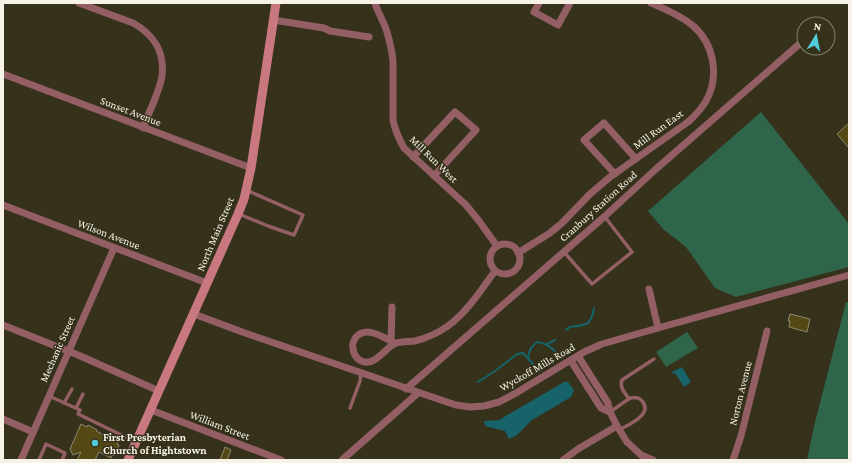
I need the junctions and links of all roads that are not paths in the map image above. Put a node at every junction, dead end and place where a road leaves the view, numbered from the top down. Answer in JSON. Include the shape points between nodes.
{"nodes":[{"id":1,"x":79,"y":3,"type":"edge"},
{"id":2,"x":276,"y":3,"type":"edge"},
{"id":3,"x":375,"y":3,"type":"edge"},
{"id":4,"x":539,"y":3,"type":"edge"},
{"id":5,"x":570,"y":3,"type":"edge"},
{"id":6,"x":650,"y":3,"type":"edge"},
{"id":7,"x":273,"y":20,"type":"junction"},
{"id":8,"x":369,"y":37,"type":"dead end"},
{"id":9,"x":796,"y":47,"type":"edge"},
{"id":10,"x":3,"y":74,"type":"edge"},
{"id":11,"x":143,"y":128,"type":"junction"},
{"id":12,"x":413,"y":157,"type":"junction"},
{"id":13,"x":636,"y":159,"type":"junction"},
{"id":14,"x":251,"y":168,"type":"junction"},
{"id":15,"x":615,"y":174,"type":"junction"},
{"id":16,"x":434,"y":176,"type":"junction"},
{"id":17,"x":246,"y":190,"type":"junction"},
{"id":18,"x":3,"y":205,"type":"edge"},
{"id":19,"x":238,"y":214,"type":"junction"},
{"id":20,"x":604,"y":217,"type":"junction"},
{"id":21,"x":497,"y":246,"type":"junction"},
{"id":22,"x":114,"y":248,"type":"junction"},
{"id":23,"x":518,"y":252,"type":"junction"},
{"id":24,"x":564,"y":252,"type":"junction"},
{"id":25,"x":495,"y":271,"type":"junction"},
{"id":26,"x":849,"y":275,"type":"edge"},
{"id":27,"x":207,"y":283,"type":"junction"},
{"id":28,"x":649,"y":289,"type":"dead end"},
{"id":29,"x":392,"y":307,"type":"dead end"},
{"id":30,"x":194,"y":314,"type":"junction"},
{"id":31,"x":3,"y":325,"type":"edge"},
{"id":32,"x":658,"y":328,"type":"junction"},
{"id":33,"x":767,"y":331,"type":"dead end"},
{"id":34,"x":393,"y":342,"type":"junction"},
{"id":35,"x":68,"y":351,"type":"junction"},
{"id":36,"x":578,"y":356,"type":"junction"},
{"id":37,"x":654,"y":359,"type":"dead end"},
{"id":38,"x":571,"y":361,"type":"junction"},
{"id":39,"x":365,"y":362,"type":"junction"},
{"id":40,"x":361,"y":373,"type":"junction"},
{"id":41,"x":593,"y":380,"type":"junction"},
{"id":42,"x":586,"y":385,"type":"junction"},
{"id":43,"x":72,"y":389,"type":"dead end"},
{"id":44,"x":406,"y":389,"type":"junction"},
{"id":45,"x":159,"y":391,"type":"junction"},
{"id":46,"x":418,"y":393,"type":"junction"},
{"id":47,"x":83,"y":394,"type":"dead end"},
{"id":48,"x":49,"y":396,"type":"junction"},
{"id":49,"x":629,"y":399,"type":"junction"},
{"id":50,"x":64,"y":403,"type":"junction"},
{"id":51,"x":76,"y":408,"type":"junction"},
{"id":52,"x":350,"y":408,"type":"dead end"},
{"id":53,"x":151,"y":410,"type":"junction"},
{"id":54,"x":610,"y":412,"type":"junction"},
{"id":55,"x":3,"y":419,"type":"edge"},
{"id":56,"x":618,"y":428,"type":"junction"},
{"id":57,"x":33,"y":432,"type":"junction"},
{"id":58,"x":136,"y":442,"type":"junction"},
{"id":59,"x":21,"y":460,"type":"edge"},
{"id":60,"x":39,"y":460,"type":"edge"},
{"id":61,"x":62,"y":460,"type":"edge"},
{"id":62,"x":128,"y":460,"type":"edge"},
{"id":63,"x":281,"y":460,"type":"edge"},
{"id":64,"x":342,"y":460,"type":"edge"},
{"id":65,"x":563,"y":460,"type":"edge"},
{"id":66,"x":653,"y":460,"type":"edge"},
{"id":67,"x":733,"y":460,"type":"edge"}],
"edges":[{"from":1,"to":11,"type":"street","via":[[141,27],[158,48],[163,66],[162,76]]},
{"from":2,"to":7,"type":"street","name":"North Main Street"},
{"from":3,"to":12,"type":"street","name":"Mill Run West","via":[[392,51],[395,130],[404,148]]},
{"from":4,"to":5,"type":"street","via":[[534,12],[558,25]]},
{"from":6,"to":13,"type":"street","name":"Mill Run East","via":[[672,13],[699,31],[712,55],[714,75],[709,94],[695,115]]},
{"from":7,"to":8,"type":"street"},
{"from":7,"to":14,"type":"street","name":"North Main Street"},
{"from":9,"to":20,"type":"street","name":"Cranbury Station Road"},
{"from":10,"to":11,"type":"street","name":"Sunset Avenue"},
{"from":11,"to":14,"type":"street","name":"Sunset Avenue"},
{"from":12,"to":16,"type":"street","name":"Mill Run West"},
{"from":12,"to":16,"type":"street","via":[[456,112],[476,130]]},
{"from":13,"to":15,"type":"street","name":"Mill Run East"},
{"from":13,"to":15,"type":"street","via":[[604,123],[584,140]]},
{"from":14,"to":17,"type":"street","name":"North Main Street"},
{"from":15,"to":23,"type":"street","name":"Mill Run East","via":[[550,233]]},
{"from":16,"to":21,"type":"street","name":"Mill Run West","via":[[466,205]]},
{"from":17,"to":19,"type":"street","name":"North Main Street"},
{"from":17,"to":19,"type":"lane","via":[[303,215],[294,235]]},
{"from":18,"to":22,"type":"street","name":"Wilson Avenue"},
{"from":19,"to":27,"type":"street","name":"North Main Street"},
{"from":20,"to":24,"type":"street","name":"Cranbury Station Road"},
{"from":20,"to":24,"type":"lane","via":[[632,252],[592,284]]},
{"from":21,"to":23,"type":"street","via":[[506,244]]},
{"from":21,"to":25,"type":"street","via":[[490,256]]},
{"from":22,"to":27,"type":"street","name":"Wilson Avenue"},
{"from":22,"to":35,"type":"street","name":"Mechanic Street"},
{"from":23,"to":25,"type":"street","via":[[518,265],[512,272],[504,274]]},
{"from":24,"to":44,"type":"street","name":"Cranbury Station Road"},
{"from":25,"to":34,"type":"street","via":[[470,305],[448,326],[416,341]]},
{"from":26,"to":32,"type":"street","name":"Wyckoff Mills Road"},
{"from":27,"to":30,"type":"street","name":"North Main Street"},
{"from":28,"to":32,"type":"street"},
{"from":29,"to":34,"type":"street"},
{"from":30,"to":40,"type":"street","name":"Wyckoff Mills Road"},
{"from":30,"to":45,"type":"street","name":"North Main Street"},
{"from":31,"to":35,"type":"street"},
{"from":32,"to":36,"type":"street","name":"Wyckoff Mills Road","via":[[602,344]]},
{"from":33,"to":67,"type":"street","name":"Norton Avenue"},
{"from":34,"to":39,"type":"street","via":[[374,360]]},
{"from":34,"to":39,"type":"street","via":[[369,332],[360,334],[352,347],[356,357]]},
{"from":35,"to":45,"type":"street"},
{"from":35,"to":48,"type":"street","name":"Mechanic Street"},
{"from":36,"to":38,"type":"street","name":"Wyckoff Mills Road"},
{"from":36,"to":41,"type":"street"},
{"from":37,"to":49,"type":"lane","via":[[622,380],[621,386]]},
{"from":38,"to":42,"type":"street"},
{"from":38,"to":46,"type":"street","name":"Wyckoff Mills Road","via":[[499,402],[484,406],[456,405]]},
{"from":39,"to":40,"type":"street"},
{"from":40,"to":44,"type":"street","name":"Wyckoff Mills Road"},
{"from":40,"to":52,"type":"lane"},
{"from":41,"to":42,"type":"street"},
{"from":41,"to":54,"type":"street","via":[[608,403]]},
{"from":42,"to":54,"type":"street","via":[[601,408]]},
{"from":43,"to":50,"type":"lane"},
{"from":44,"to":46,"type":"street","name":"Wyckoff Mills Road"},
{"from":45,"to":53,"type":"street","name":"North Main Street"},
{"from":46,"to":64,"type":"street"},
{"from":47,"to":51,"type":"lane"},
{"from":48,"to":50,"type":"lane"},
{"from":48,"to":57,"type":"street","name":"Mechanic Street"},
{"from":49,"to":54,"type":"lane"},
{"from":49,"to":56,"type":"lane","via":[[634,397],[642,400],[644,412],[640,417]]},
{"from":50,"to":51,"type":"lane"},
{"from":51,"to":58,"type":"lane","via":[[80,410],[78,414]]},
{"from":53,"to":58,"type":"street","name":"North Main Street"},
{"from":53,"to":63,"type":"street","name":"William Street"},
{"from":54,"to":56,"type":"street"},
{"from":55,"to":57,"type":"street"},
{"from":56,"to":65,"type":"street"},
{"from":56,"to":66,"type":"street","via":[[627,442],[641,455]]},
{"from":57,"to":59,"type":"street","name":"Mechanic Street"},
{"from":58,"to":62,"type":"street","name":"North Main Street"},
{"from":60,"to":61,"type":"lane","via":[[46,444],[65,453]]}]}
